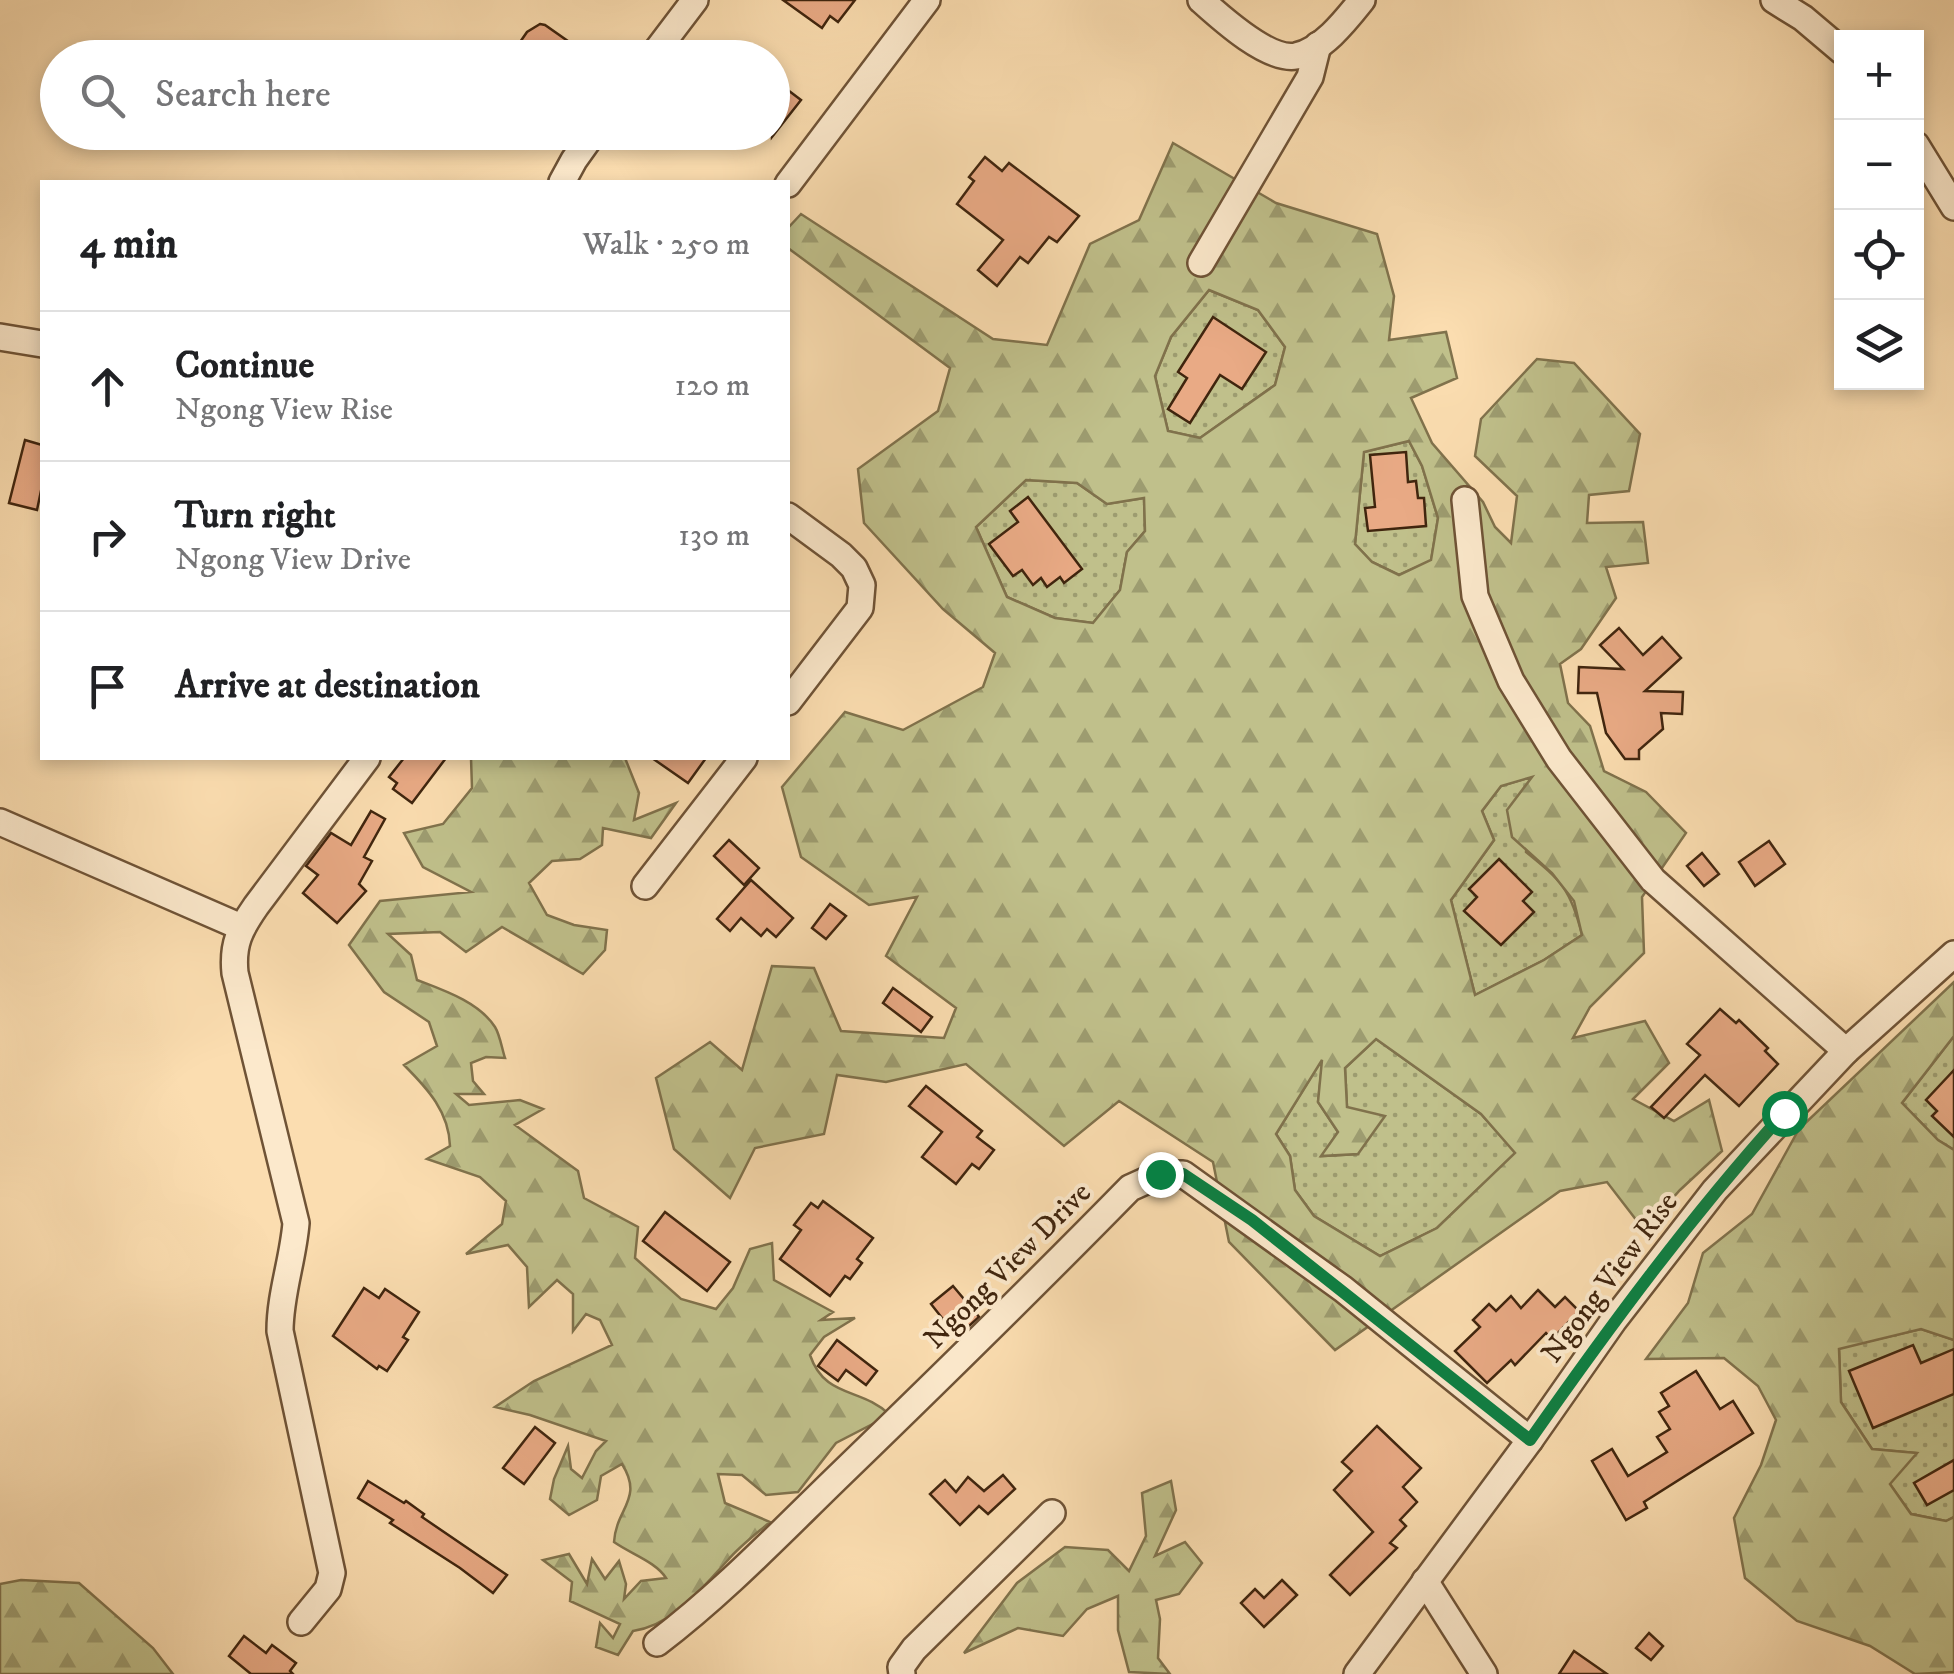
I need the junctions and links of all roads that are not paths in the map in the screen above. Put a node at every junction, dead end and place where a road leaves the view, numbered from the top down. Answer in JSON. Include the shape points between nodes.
{"nodes":[{"id":1,"x":695,"y":0,"type":"edge"},
{"id":2,"x":927,"y":0,"type":"edge"},
{"id":3,"x":1201,"y":0,"type":"edge"},
{"id":4,"x":1362,"y":0,"type":"edge"},
{"id":5,"x":1774,"y":0,"type":"edge"},
{"id":6,"x":665,"y":40,"type":"edge"},
{"id":7,"x":1834,"y":44,"type":"edge"},
{"id":8,"x":1318,"y":45,"type":"junction"},
{"id":9,"x":581,"y":150,"type":"edge"},
{"id":10,"x":1924,"y":158,"type":"edge"},
{"id":11,"x":563,"y":180,"type":"edge"},
{"id":12,"x":790,"y":181,"type":"edge"},
{"id":13,"x":1954,"y":207,"type":"edge"},
{"id":14,"x":1200,"y":263,"type":"dead end"},
{"id":15,"x":0,"y":336,"type":"edge"},
{"id":16,"x":40,"y":344,"type":"edge"},
{"id":17,"x":1465,"y":500,"type":"dead end"},
{"id":18,"x":790,"y":517,"type":"edge"},
{"id":19,"x":790,"y":699,"type":"edge"},
{"id":20,"x":366,"y":760,"type":"edge"},
{"id":21,"x":742,"y":760,"type":"edge"},
{"id":22,"x":0,"y":822,"type":"edge"},
{"id":23,"x":645,"y":886,"type":"dead end"},
{"id":24,"x":241,"y":928,"type":"junction"},
{"id":25,"x":1954,"y":954,"type":"edge"},
{"id":26,"x":1846,"y":1051,"type":"junction"},
{"id":27,"x":1530,"y":1440,"type":"junction"},
{"id":28,"x":1052,"y":1514,"type":"dead end"},
{"id":29,"x":1425,"y":1581,"type":"junction"},
{"id":30,"x":301,"y":1622,"type":"dead end"},
{"id":31,"x":657,"y":1644,"type":"dead end"},
{"id":32,"x":902,"y":1674,"type":"edge"},
{"id":33,"x":1357,"y":1674,"type":"edge"},
{"id":34,"x":1484,"y":1674,"type":"edge"}],
"edges":[{"from":1,"to":6,"type":"street"},
{"from":2,"to":12,"type":"street"},
{"from":3,"to":8,"type":"street","via":[[1274,53],[1294,56]]},
{"from":4,"to":8,"type":"street"},
{"from":5,"to":7,"type":"street"},
{"from":8,"to":14,"type":"street","via":[[1310,77]]},
{"from":9,"to":11,"type":"street"},
{"from":10,"to":13,"type":"street"},
{"from":15,"to":16,"type":"street"},
{"from":17,"to":26,"type":"street","via":[[1475,596],[1511,682],[1560,759],[1653,880]]},
{"from":18,"to":19,"type":"street","via":[[841,555],[862,585],[860,608]]},
{"from":20,"to":24,"type":"street"},
{"from":21,"to":23,"type":"street"},
{"from":22,"to":24,"type":"street"},
{"from":24,"to":30,"type":"street","via":[[233,949],[236,973],[296,1223],[280,1331],[332,1573],[328,1589]]},
{"from":25,"to":26,"type":"street","name":"Ngong View Rise"},
{"from":26,"to":27,"type":"street","name":"Ngong View Rise","via":[[1715,1190]]},
{"from":27,"to":29,"type":"street","name":"Ngong View Rise"},
{"from":27,"to":31,"type":"street","name":"Ngong View Drive","via":[[1252,1220],[1183,1174],[1160,1174],[1130,1188],[808,1506]]},
{"from":28,"to":32,"type":"street","via":[[914,1649]]},
{"from":29,"to":33,"type":"street","name":"Ngong View Rise"},
{"from":29,"to":34,"type":"street"}]}
